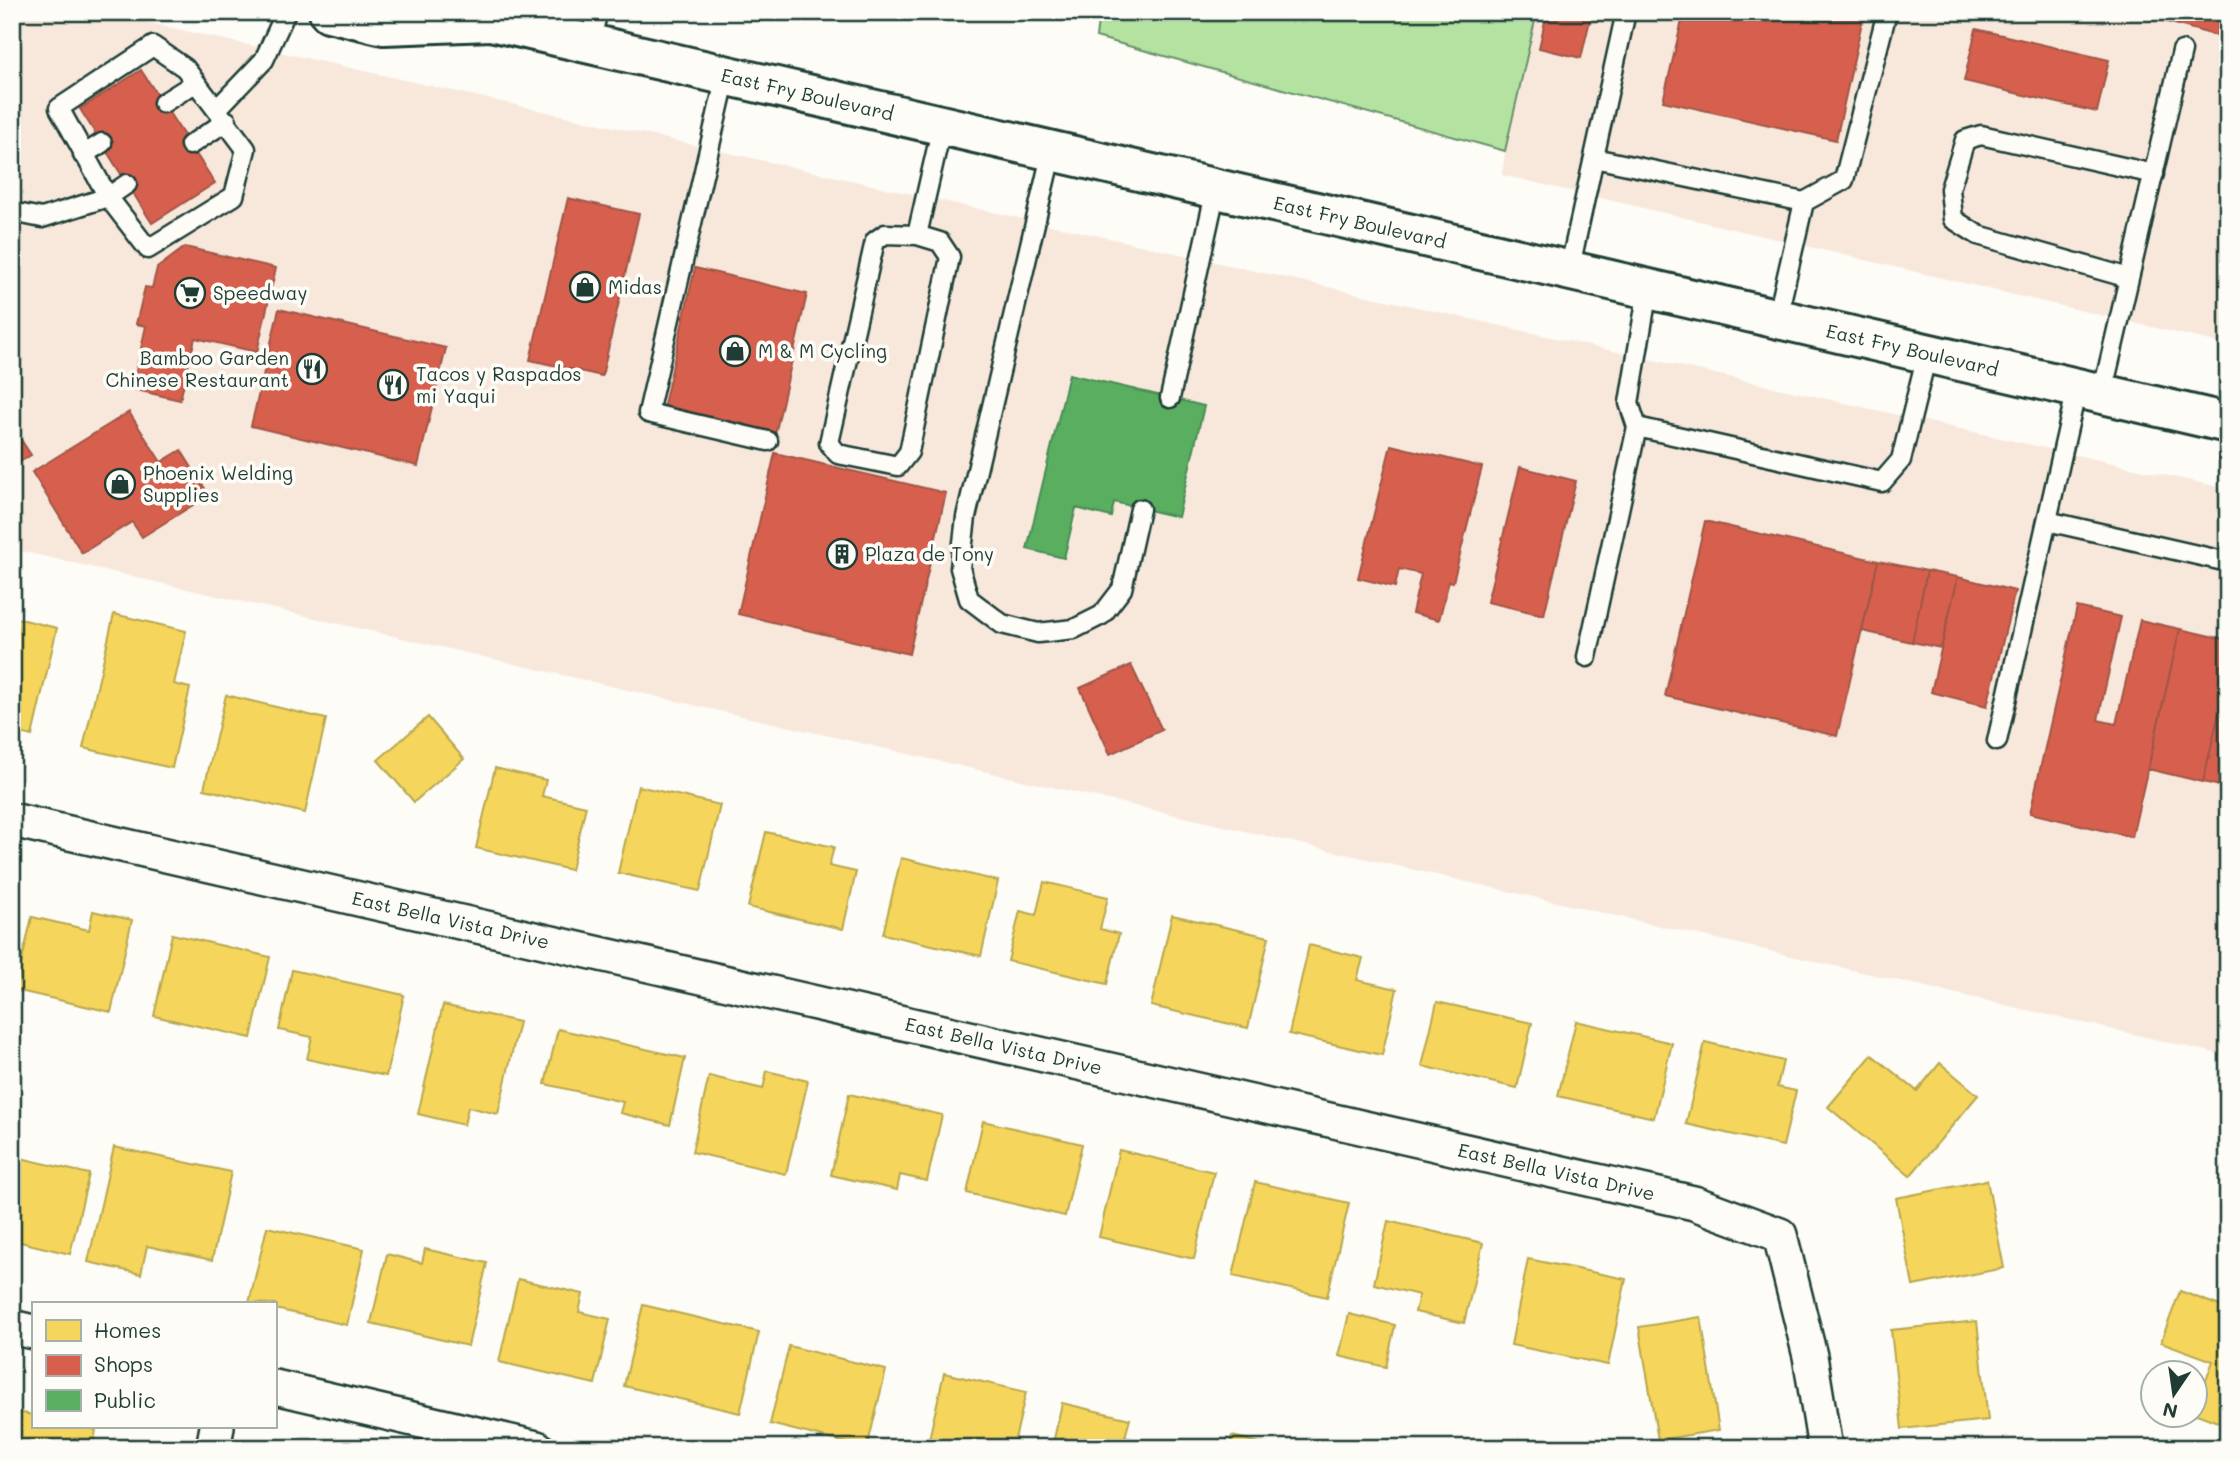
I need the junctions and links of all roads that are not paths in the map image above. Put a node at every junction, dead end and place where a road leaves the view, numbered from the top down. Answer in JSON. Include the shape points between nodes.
{"nodes":[{"id":1,"x":286,"y":12,"type":"edge"},
{"id":2,"x":329,"y":12,"type":"edge"},
{"id":3,"x":1626,"y":12,"type":"edge"},
{"id":4,"x":1887,"y":12,"type":"edge"},
{"id":5,"x":386,"y":19,"type":"edge"},
{"id":6,"x":478,"y":19,"type":"edge"},
{"id":7,"x":594,"y":28,"type":"edge"},
{"id":8,"x":2182,"y":51,"type":"dead end"},
{"id":9,"x":726,"y":76,"type":"junction"},
{"id":10,"x":195,"y":83,"type":"junction"},
{"id":11,"x":163,"y":103,"type":"dead end"},
{"id":12,"x":222,"y":115,"type":"junction"},
{"id":13,"x":942,"y":126,"type":"junction"},
{"id":14,"x":102,"y":144,"type":"dead end"},
{"id":15,"x":190,"y":145,"type":"dead end"},
{"id":16,"x":1052,"y":151,"type":"junction"},
{"id":17,"x":83,"y":155,"type":"junction"},
{"id":18,"x":1594,"y":158,"type":"junction"},
{"id":19,"x":2154,"y":174,"type":"junction"},
{"id":20,"x":127,"y":184,"type":"dead end"},
{"id":21,"x":1216,"y":189,"type":"junction"},
{"id":22,"x":108,"y":197,"type":"junction"},
{"id":23,"x":1804,"y":202,"type":"junction"},
{"id":24,"x":12,"y":212,"type":"edge"},
{"id":25,"x":917,"y":234,"type":"junction"},
{"id":26,"x":1569,"y":271,"type":"junction"},
{"id":27,"x":2129,"y":278,"type":"junction"},
{"id":28,"x":1648,"y":289,"type":"junction"},
{"id":29,"x":1777,"y":319,"type":"junction"},
{"id":30,"x":1927,"y":354,"type":"junction"},
{"id":31,"x":2090,"y":391,"type":"junction"},
{"id":32,"x":1170,"y":398,"type":"dead end"},
{"id":33,"x":2228,"y":423,"type":"edge"},
{"id":34,"x":1637,"y":427,"type":"junction"},
{"id":35,"x":768,"y":441,"type":"dead end"},
{"id":36,"x":1140,"y":509,"type":"dead end"},
{"id":37,"x":2047,"y":521,"type":"junction"},
{"id":38,"x":2228,"y":562,"type":"edge"},
{"id":39,"x":1587,"y":657,"type":"dead end"},
{"id":40,"x":1997,"y":741,"type":"dead end"},
{"id":41,"x":12,"y":820,"type":"edge"},
{"id":42,"x":12,"y":1327,"type":"edge"},
{"id":43,"x":32,"y":1332,"type":"edge"},
{"id":44,"x":276,"y":1387,"type":"edge"},
{"id":45,"x":217,"y":1428,"type":"edge"},
{"id":46,"x":213,"y":1448,"type":"edge"},
{"id":47,"x":537,"y":1448,"type":"edge"},
{"id":48,"x":1825,"y":1448,"type":"edge"}],
"edges":[{"from":1,"to":12,"type":"lane","via":[[264,60]]},
{"from":2,"to":5,"type":"main road","name":"East Fry Boulevard"},
{"from":3,"to":18,"type":"lane"},
{"from":4,"to":23,"type":"lane","via":[[1844,180]]},
{"from":5,"to":6,"type":"main road","name":"East Fry Boulevard"},
{"from":6,"to":7,"type":"main road","name":"East Fry Boulevard"},
{"from":7,"to":9,"type":"main road","name":"East Fry Boulevard"},
{"from":8,"to":19,"type":"lane"},
{"from":9,"to":13,"type":"main road","name":"East Fry Boulevard"},
{"from":9,"to":35,"type":"lane","via":[[648,413]]},
{"from":10,"to":11,"type":"lane"},
{"from":10,"to":12,"type":"lane"},
{"from":10,"to":17,"type":"lane","via":[[185,68],[153,46],[59,108]]},
{"from":12,"to":15,"type":"lane"},
{"from":12,"to":22,"type":"lane","via":[[246,149],[234,196],[148,249]]},
{"from":13,"to":16,"type":"main road","name":"East Fry Boulevard"},
{"from":13,"to":25,"type":"lane"},
{"from":14,"to":17,"type":"lane"},
{"from":16,"to":21,"type":"main road","name":"East Fry Boulevard"},
{"from":16,"to":36,"type":"lane","via":[[966,517],[960,568],[969,599],[1002,624],[1038,633],[1074,629],[1102,615],[1122,589]]},
{"from":17,"to":22,"type":"lane"},
{"from":18,"to":23,"type":"lane"},
{"from":18,"to":26,"type":"lane"},
{"from":19,"to":27,"type":"lane"},
{"from":19,"to":27,"type":"lane","via":[[1981,135],[1965,140],[1950,189],[1953,219],[1978,234]]},
{"from":20,"to":22,"type":"lane"},
{"from":21,"to":26,"type":"main road","name":"East Fry Boulevard"},
{"from":21,"to":32,"type":"lane"},
{"from":22,"to":24,"type":"lane","via":[[42,218]]},
{"from":23,"to":29,"type":"lane"},
{"from":25,"to":25,"type":"lane","via":[[885,233],[875,241],[829,443],[838,454],[898,466],[909,452],[950,257],[940,242]]},
{"from":26,"to":28,"type":"main road","name":"East Fry Boulevard"},
{"from":27,"to":31,"type":"lane"},
{"from":28,"to":29,"type":"main road","name":"East Fry Boulevard"},
{"from":28,"to":34,"type":"lane","via":[[1629,403]]},
{"from":29,"to":30,"type":"main road","name":"East Fry Boulevard"},
{"from":30,"to":31,"type":"main road","name":"East Fry Boulevard"},
{"from":30,"to":34,"type":"lane","via":[[1901,460],[1882,482]]},
{"from":31,"to":33,"type":"main road","name":"East Fry Boulevard"},
{"from":31,"to":37,"type":"lane"},
{"from":34,"to":39,"type":"lane"},
{"from":37,"to":38,"type":"lane"},
{"from":37,"to":40,"type":"lane"},
{"from":41,"to":48,"type":"street","name":"East Bella Vista Drive","via":[[1694,1203],[1780,1235],[1810,1356]]},
{"from":42,"to":43,"type":"street"},
{"from":44,"to":47,"type":"street"},
{"from":45,"to":46,"type":"street"}]}
